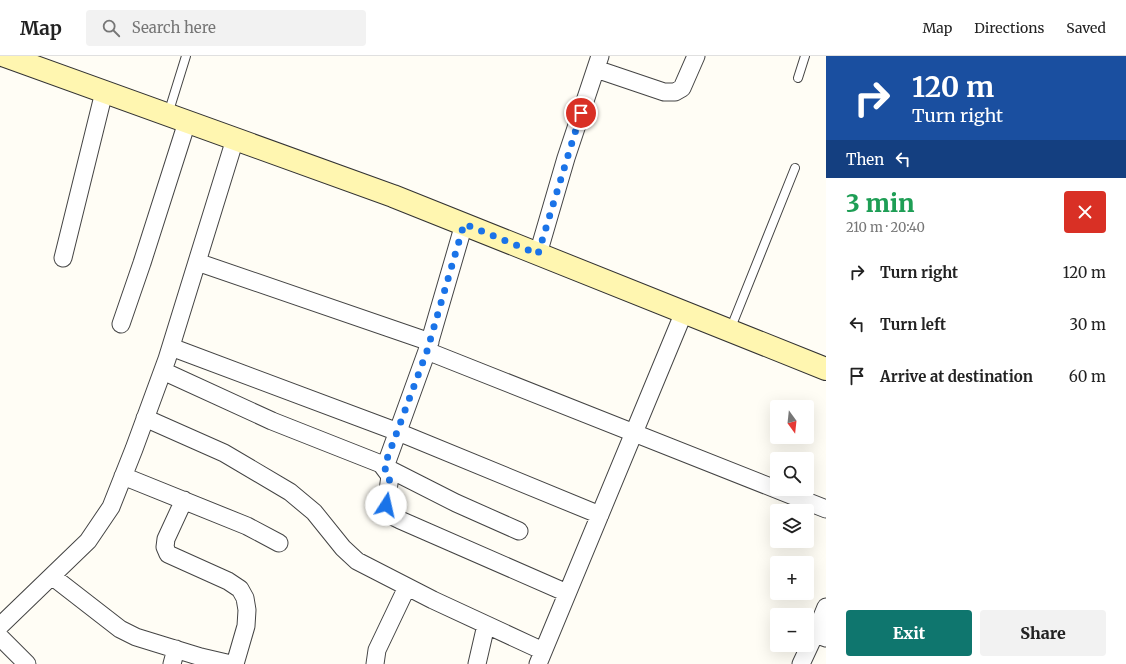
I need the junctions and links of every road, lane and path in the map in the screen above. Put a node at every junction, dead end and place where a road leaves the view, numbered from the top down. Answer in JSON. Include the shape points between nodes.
{"nodes":[{"id":1,"x":5,"y":56,"type":"edge"},
{"id":2,"x":186,"y":56,"type":"edge"},
{"id":3,"x":696,"y":56,"type":"edge"},
{"id":4,"x":805,"y":56,"type":"edge"},
{"id":5,"x":598,"y":62,"type":"edge"},
{"id":6,"x":798,"y":78,"type":"dead end"},
{"id":7,"x":104,"y":92,"type":"junction"},
{"id":8,"x":178,"y":118,"type":"junction"},
{"id":9,"x":235,"y":139,"type":"junction"},
{"id":10,"x":795,"y":168,"type":"dead end"},
{"id":11,"x":464,"y":224,"type":"junction"},
{"id":12,"x":538,"y":254,"type":"junction"},
{"id":13,"x":64,"y":258,"type":"dead end"},
{"id":14,"x":197,"y":262,"type":"junction"},
{"id":15,"x":684,"y":312,"type":"junction"},
{"id":16,"x":121,"y":324,"type":"dead end"},
{"id":17,"x":730,"y":331,"type":"junction"},
{"id":18,"x":171,"y":347,"type":"junction"},
{"id":19,"x":428,"y":347,"type":"junction"},
{"id":20,"x":826,"y":369,"type":"edge"},
{"id":21,"x":163,"y":371,"type":"junction"},
{"id":22,"x":145,"y":418,"type":"junction"},
{"id":23,"x":398,"y":432,"type":"junction"},
{"id":24,"x":634,"y":433,"type":"junction"},
{"id":25,"x":384,"y":467,"type":"junction"},
{"id":26,"x":123,"y":476,"type":"junction"},
{"id":27,"x":184,"y":500,"type":"junction"},
{"id":28,"x":826,"y":509,"type":"edge"},
{"id":29,"x":600,"y":515,"type":"junction"},
{"id":30,"x":519,"y":531,"type":"dead end"},
{"id":31,"x":278,"y":543,"type":"dead end"},
{"id":32,"x":53,"y":577,"type":"junction"},
{"id":33,"x":407,"y":587,"type":"junction"},
{"id":34,"x":567,"y":593,"type":"junction"},
{"id":35,"x":826,"y":607,"type":"edge"},
{"id":36,"x":486,"y":625,"type":"junction"},
{"id":37,"x":0,"y":626,"type":"edge"},
{"id":38,"x":0,"y":636,"type":"edge"},
{"id":39,"x":821,"y":636,"type":"edge"},
{"id":40,"x":174,"y":657,"type":"edge"},
{"id":41,"x":540,"y":658,"type":"edge"},
{"id":42,"x":27,"y":664,"type":"edge"},
{"id":43,"x":231,"y":664,"type":"edge"},
{"id":44,"x":235,"y":664,"type":"edge"},
{"id":45,"x":375,"y":664,"type":"edge"},
{"id":46,"x":477,"y":664,"type":"edge"},
{"id":47,"x":801,"y":664,"type":"edge"}],
"edges":[{"from":1,"to":7,"type":"main road","via":[[37,64]]},
{"from":2,"to":8,"type":"lane"},
{"from":3,"to":5,"type":"street","via":[[682,88],[675,92],[664,92]]},
{"from":4,"to":6,"type":"lane"},
{"from":5,"to":12,"type":"street"},
{"from":7,"to":8,"type":"main road"},
{"from":7,"to":13,"type":"street"},
{"from":8,"to":9,"type":"main road"},
{"from":8,"to":16,"type":"street","via":[[142,263]]},
{"from":9,"to":11,"type":"main road"},
{"from":9,"to":14,"type":"street"},
{"from":10,"to":17,"type":"lane"},
{"from":11,"to":12,"type":"main road"},
{"from":11,"to":19,"type":"street"},
{"from":12,"to":15,"type":"main road"},
{"from":14,"to":18,"type":"street"},
{"from":14,"to":19,"type":"street"},
{"from":15,"to":17,"type":"main road"},
{"from":15,"to":24,"type":"street"},
{"from":17,"to":20,"type":"main road"},
{"from":18,"to":21,"type":"street"},
{"from":18,"to":23,"type":"street"},
{"from":19,"to":23,"type":"street"},
{"from":19,"to":24,"type":"street"},
{"from":21,"to":22,"type":"street"},
{"from":21,"to":25,"type":"street","via":[[272,421]]},
{"from":22,"to":26,"type":"street"},
{"from":22,"to":33,"type":"street","via":[[224,453],[290,492],[314,512],[356,561]]},
{"from":23,"to":25,"type":"street"},
{"from":23,"to":29,"type":"street"},
{"from":24,"to":28,"type":"street"},
{"from":24,"to":29,"type":"street"},
{"from":25,"to":30,"type":"street"},
{"from":25,"to":34,"type":"street","via":[[390,476],[386,505],[390,515]]},
{"from":26,"to":27,"type":"street"},
{"from":26,"to":32,"type":"street","via":[[111,507],[88,541]]},
{"from":27,"to":31,"type":"street","via":[[247,526]]},
{"from":27,"to":44,"type":"street","via":[[166,539],[165,547],[168,554],[240,589],[247,610],[246,626]]},
{"from":29,"to":34,"type":"street"},
{"from":32,"to":37,"type":"street"},
{"from":32,"to":40,"type":"street","via":[[120,629]]},
{"from":33,"to":36,"type":"street"},
{"from":33,"to":45,"type":"street","via":[[377,650]]},
{"from":34,"to":41,"type":"street"},
{"from":35,"to":39,"type":"street"},
{"from":36,"to":41,"type":"street"},
{"from":36,"to":46,"type":"street"},
{"from":38,"to":42,"type":"street"},
{"from":39,"to":47,"type":"street"},
{"from":40,"to":43,"type":"street"}]}
